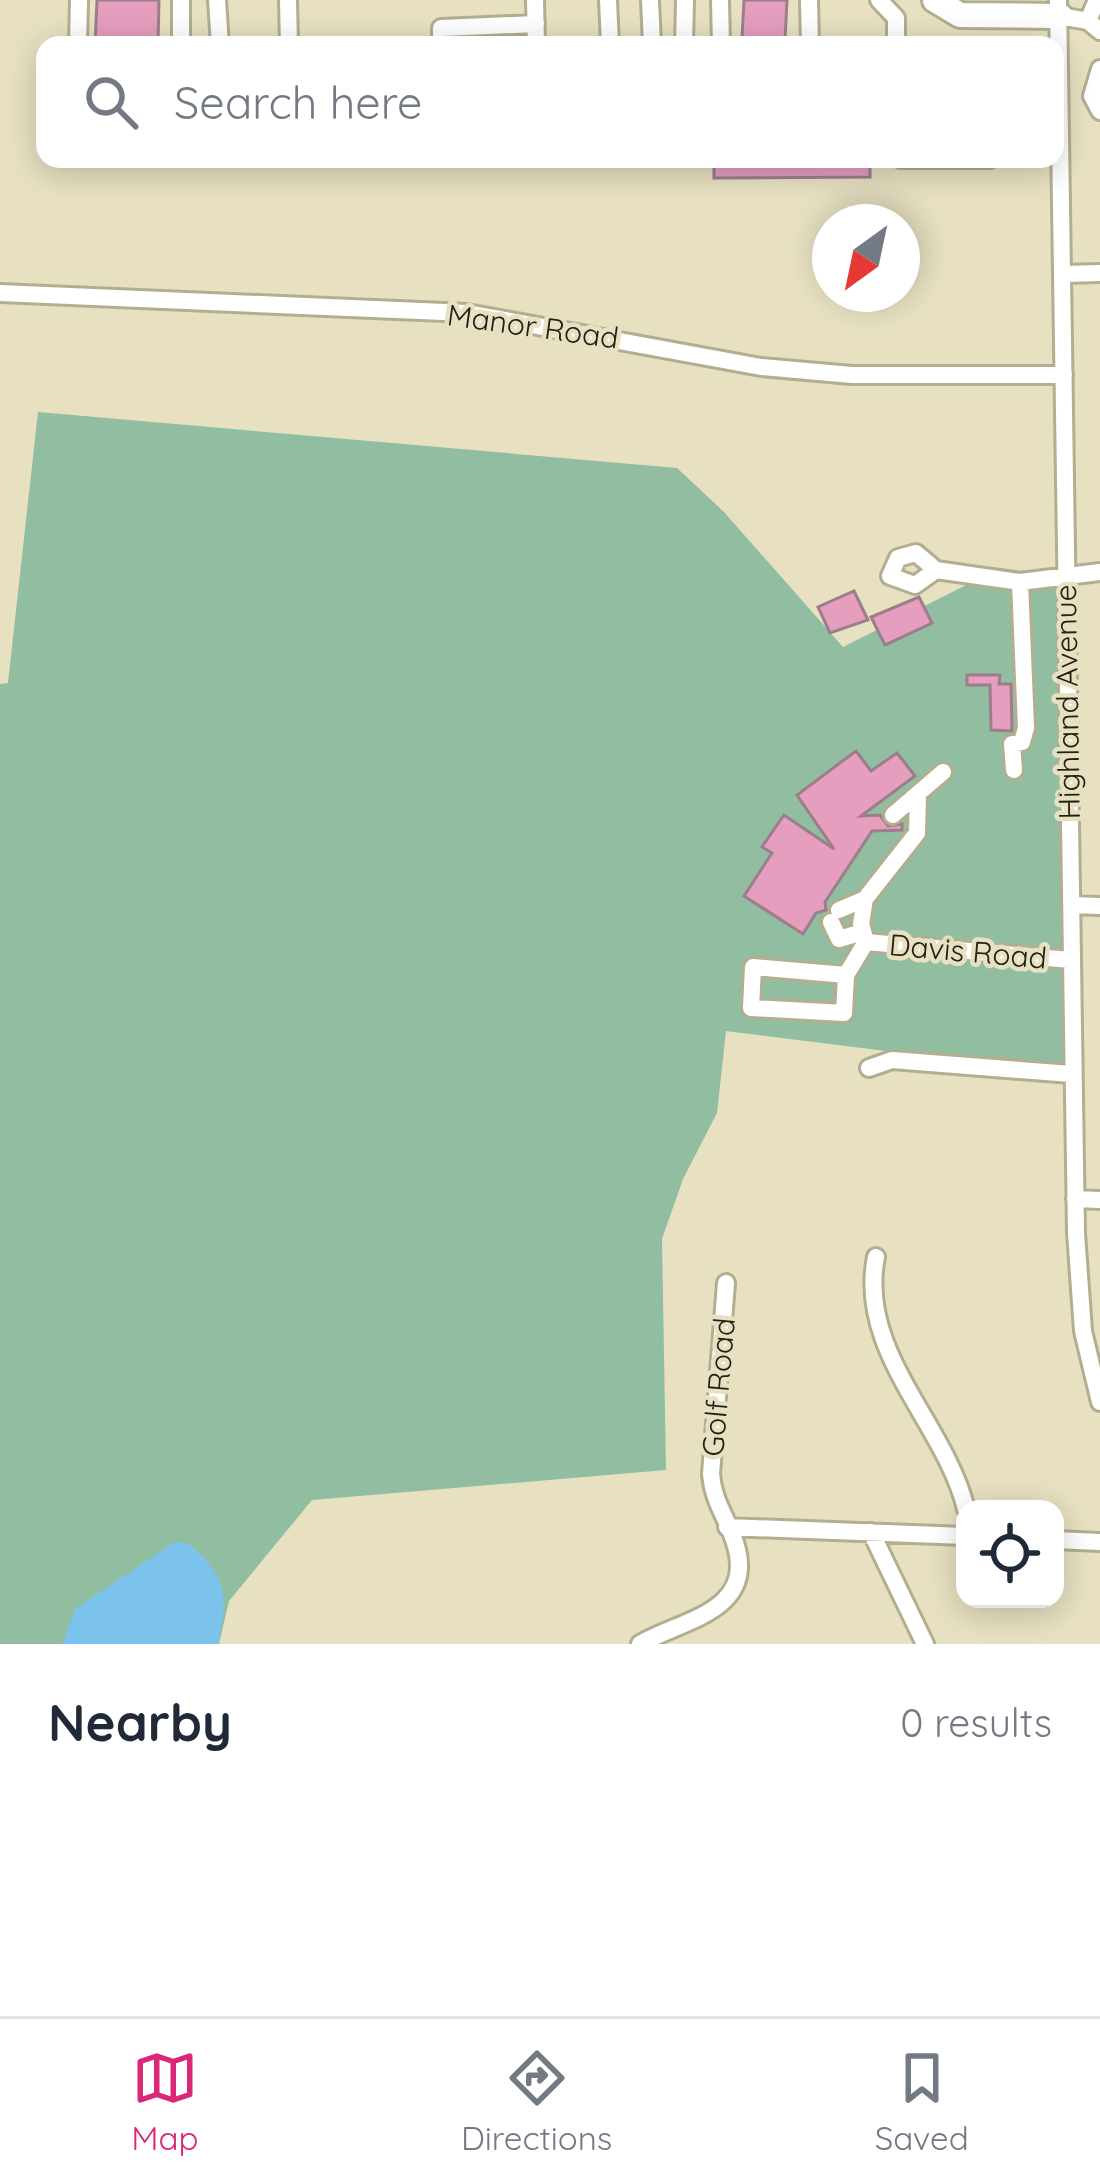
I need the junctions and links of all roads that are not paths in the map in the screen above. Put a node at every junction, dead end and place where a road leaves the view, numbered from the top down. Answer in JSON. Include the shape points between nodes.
{"nodes":[{"id":1,"x":80,"y":0,"type":"edge"},
{"id":2,"x":181,"y":0,"type":"edge"},
{"id":3,"x":217,"y":0,"type":"edge"},
{"id":4,"x":288,"y":0,"type":"edge"},
{"id":5,"x":535,"y":0,"type":"edge"},
{"id":6,"x":608,"y":0,"type":"edge"},
{"id":7,"x":650,"y":0,"type":"edge"},
{"id":8,"x":685,"y":0,"type":"edge"},
{"id":9,"x":720,"y":0,"type":"edge"},
{"id":10,"x":809,"y":0,"type":"edge"},
{"id":11,"x":879,"y":0,"type":"edge"},
{"id":12,"x":935,"y":0,"type":"edge"},
{"id":13,"x":1097,"y":0,"type":"edge"},
{"id":14,"x":1059,"y":8,"type":"edge"},
{"id":15,"x":536,"y":24,"type":"junction"},
{"id":16,"x":1094,"y":26,"type":"edge"},
{"id":17,"x":78,"y":36,"type":"edge"},
{"id":18,"x":181,"y":36,"type":"edge"},
{"id":19,"x":219,"y":36,"type":"edge"},
{"id":20,"x":290,"y":36,"type":"edge"},
{"id":21,"x":441,"y":36,"type":"edge"},
{"id":22,"x":536,"y":36,"type":"edge"},
{"id":23,"x":610,"y":36,"type":"edge"},
{"id":24,"x":652,"y":36,"type":"edge"},
{"id":25,"x":684,"y":36,"type":"edge"},
{"id":26,"x":721,"y":36,"type":"edge"},
{"id":27,"x":810,"y":36,"type":"edge"},
{"id":28,"x":896,"y":36,"type":"edge"},
{"id":29,"x":1100,"y":68,"type":"edge"},
{"id":30,"x":1064,"y":100,"type":"edge"},
{"id":31,"x":1096,"y":103,"type":"edge"},
{"id":32,"x":1060,"y":168,"type":"edge"},
{"id":33,"x":1100,"y":273,"type":"edge"},
{"id":34,"x":1064,"y":274,"type":"junction"},
{"id":35,"x":0,"y":293,"type":"edge"},
{"id":36,"x":1064,"y":375,"type":"junction"},
{"id":37,"x":937,"y":570,"type":"dead end"},
{"id":38,"x":1100,"y":572,"type":"edge"},
{"id":39,"x":1065,"y":578,"type":"junction"},
{"id":40,"x":1021,"y":582,"type":"junction"},
{"id":41,"x":1014,"y":770,"type":"dead end"},
{"id":42,"x":943,"y":772,"type":"dead end"},
{"id":43,"x":918,"y":796,"type":"junction"},
{"id":44,"x":896,"y":854,"type":"junction"},
{"id":45,"x":865,"y":899,"type":"junction"},
{"id":46,"x":1072,"y":905,"type":"junction"},
{"id":47,"x":1100,"y":907,"type":"edge"},
{"id":48,"x":865,"y":937,"type":"junction"},
{"id":49,"x":1071,"y":960,"type":"junction"},
{"id":50,"x":847,"y":975,"type":"junction"},
{"id":51,"x":869,"y":1068,"type":"dead end"},
{"id":52,"x":1071,"y":1074,"type":"junction"},
{"id":53,"x":1075,"y":1199,"type":"junction"},
{"id":54,"x":1100,"y":1200,"type":"edge"},
{"id":55,"x":876,"y":1257,"type":"dead end"},
{"id":56,"x":726,"y":1283,"type":"dead end"},
{"id":57,"x":1100,"y":1402,"type":"edge"},
{"id":58,"x":963,"y":1500,"type":"edge"},
{"id":59,"x":727,"y":1527,"type":"junction"},
{"id":60,"x":871,"y":1532,"type":"junction"},
{"id":61,"x":956,"y":1536,"type":"edge"},
{"id":62,"x":1064,"y":1540,"type":"edge"},
{"id":63,"x":1100,"y":1542,"type":"edge"},
{"id":64,"x":640,"y":1644,"type":"edge"},
{"id":65,"x":925,"y":1644,"type":"edge"}],
"edges":[{"from":1,"to":17,"type":"street"},
{"from":2,"to":18,"type":"street"},
{"from":3,"to":19,"type":"street"},
{"from":4,"to":20,"type":"street"},
{"from":5,"to":15,"type":"street"},
{"from":6,"to":23,"type":"street"},
{"from":7,"to":24,"type":"street"},
{"from":8,"to":25,"type":"street"},
{"from":9,"to":26,"type":"street"},
{"from":10,"to":27,"type":"street"},
{"from":11,"to":28,"type":"street","via":[[896,17]]},
{"from":12,"to":14,"type":"highway","via":[[960,15]]},
{"from":13,"to":16,"type":"street"},
{"from":14,"to":16,"type":"street"},
{"from":15,"to":21,"type":"street","via":[[441,28]]},
{"from":15,"to":22,"type":"street"},
{"from":29,"to":31,"type":"street"},
{"from":30,"to":31,"type":"street"},
{"from":32,"to":34,"type":"street","name":"Highland Avenue"},
{"from":33,"to":34,"type":"street"},
{"from":34,"to":36,"type":"street","name":"Highland Avenue"},
{"from":35,"to":36,"type":"street","name":"Manor Road","via":[[467,313],[761,367],[852,375]]},
{"from":36,"to":39,"type":"street","name":"Highland Avenue"},
{"from":37,"to":40,"type":"street"},
{"from":38,"to":39,"type":"street"},
{"from":39,"to":40,"type":"street"},
{"from":39,"to":46,"type":"street","name":"Highland Avenue"},
{"from":40,"to":41,"type":"street","via":[[1026,728],[1022,742],[1012,744]]},
{"from":42,"to":43,"type":"street"},
{"from":43,"to":44,"type":"street","via":[[917,833]]},
{"from":43,"to":44,"type":"street","via":[[893,823]]},
{"from":44,"to":45,"type":"street"},
{"from":45,"to":48,"type":"street"},
{"from":45,"to":48,"type":"street","name":"Davis Road","via":[[835,916],[832,933]]},
{"from":46,"to":47,"type":"street"},
{"from":46,"to":49,"type":"street","name":"Highland Avenue"},
{"from":48,"to":49,"type":"street","name":"Davis Road"},
{"from":48,"to":50,"type":"street"},
{"from":49,"to":52,"type":"street","name":"Highland Avenue"},
{"from":50,"to":50,"type":"street","via":[[844,1013],[752,1007],[753,967]]},
{"from":51,"to":52,"type":"street","via":[[895,1060]]},
{"from":52,"to":53,"type":"street","name":"Highland Avenue"},
{"from":53,"to":54,"type":"street"},
{"from":53,"to":57,"type":"street","name":"Highland Avenue","via":[[1083,1331]]},
{"from":55,"to":58,"type":"street","via":[[887,1350]]},
{"from":56,"to":59,"type":"street","name":"Golf Road","via":[[711,1474]]},
{"from":59,"to":60,"type":"street"},
{"from":59,"to":64,"type":"street","name":"Golf Road","via":[[738,1558],[734,1591],[720,1607]]},
{"from":60,"to":61,"type":"street"},
{"from":60,"to":65,"type":"street"},
{"from":62,"to":63,"type":"street"}]}
